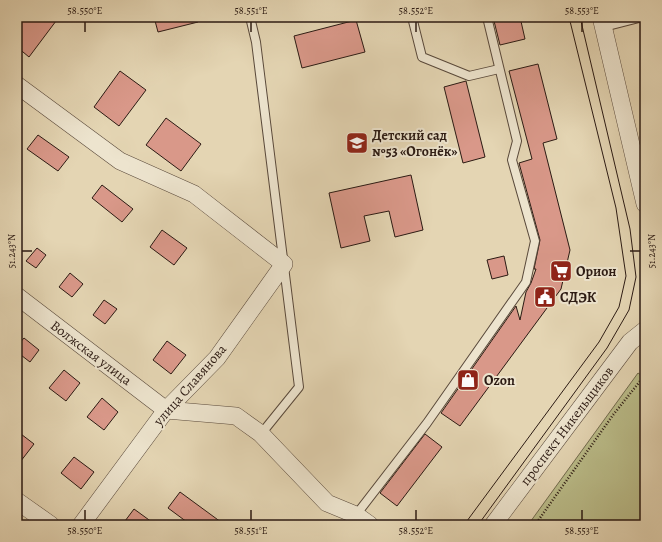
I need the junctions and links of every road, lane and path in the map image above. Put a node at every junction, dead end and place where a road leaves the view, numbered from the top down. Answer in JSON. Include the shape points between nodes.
{"nodes":[{"id":1,"x":250,"y":17,"type":"edge"},
{"id":2,"x":412,"y":17,"type":"edge"},
{"id":3,"x":487,"y":17,"type":"edge"},
{"id":4,"x":643,"y":17,"type":"edge"},
{"id":5,"x":602,"y":22,"type":"edge"},
{"id":6,"x":499,"y":69,"type":"junction"},
{"id":7,"x":17,"y":85,"type":"edge"},
{"id":8,"x":645,"y":204,"type":"edge"},
{"id":9,"x":284,"y":264,"type":"junction"},
{"id":10,"x":17,"y":296,"type":"edge"},
{"id":11,"x":645,"y":330,"type":"edge"},
{"id":12,"x":645,"y":375,"type":"edge"},
{"id":13,"x":166,"y":410,"type":"junction"},
{"id":14,"x":261,"y":434,"type":"junction"},
{"id":15,"x":17,"y":501,"type":"edge"},
{"id":16,"x":356,"y":515,"type":"junction"},
{"id":17,"x":51,"y":525,"type":"edge"},
{"id":18,"x":81,"y":525,"type":"edge"},
{"id":19,"x":370,"y":525,"type":"edge"},
{"id":20,"x":493,"y":525,"type":"edge"},
{"id":21,"x":535,"y":525,"type":"edge"}],
"edges":[{"from":1,"to":9,"type":"lane","via":[[256,42]]},
{"from":2,"to":6,"type":"lane","via":[[422,57],[469,76]]},
{"from":3,"to":6,"type":"lane"},
{"from":4,"to":5,"type":"lane"},
{"from":5,"to":8,"type":"street"},
{"from":6,"to":16,"type":"lane","via":[[517,141],[512,160],[535,241],[526,282],[427,423]]},
{"from":7,"to":9,"type":"street","via":[[120,161],[194,194]]},
{"from":9,"to":13,"type":"street","name":"улица Славянова","via":[[217,358]]},
{"from":9,"to":14,"type":"lane","via":[[299,387]]},
{"from":10,"to":13,"type":"street","name":"Волжская улица"},
{"from":11,"to":20,"type":"street","name":"проспект Никельщиков","via":[[630,342]]},
{"from":12,"to":21,"type":"path","via":[[613,415]]},
{"from":13,"to":14,"type":"street","via":[[236,416]]},
{"from":13,"to":18,"type":"street","name":"улица Славянова"},
{"from":14,"to":16,"type":"street","via":[[327,503]]},
{"from":15,"to":17,"type":"street"},
{"from":16,"to":19,"type":"street"}]}
